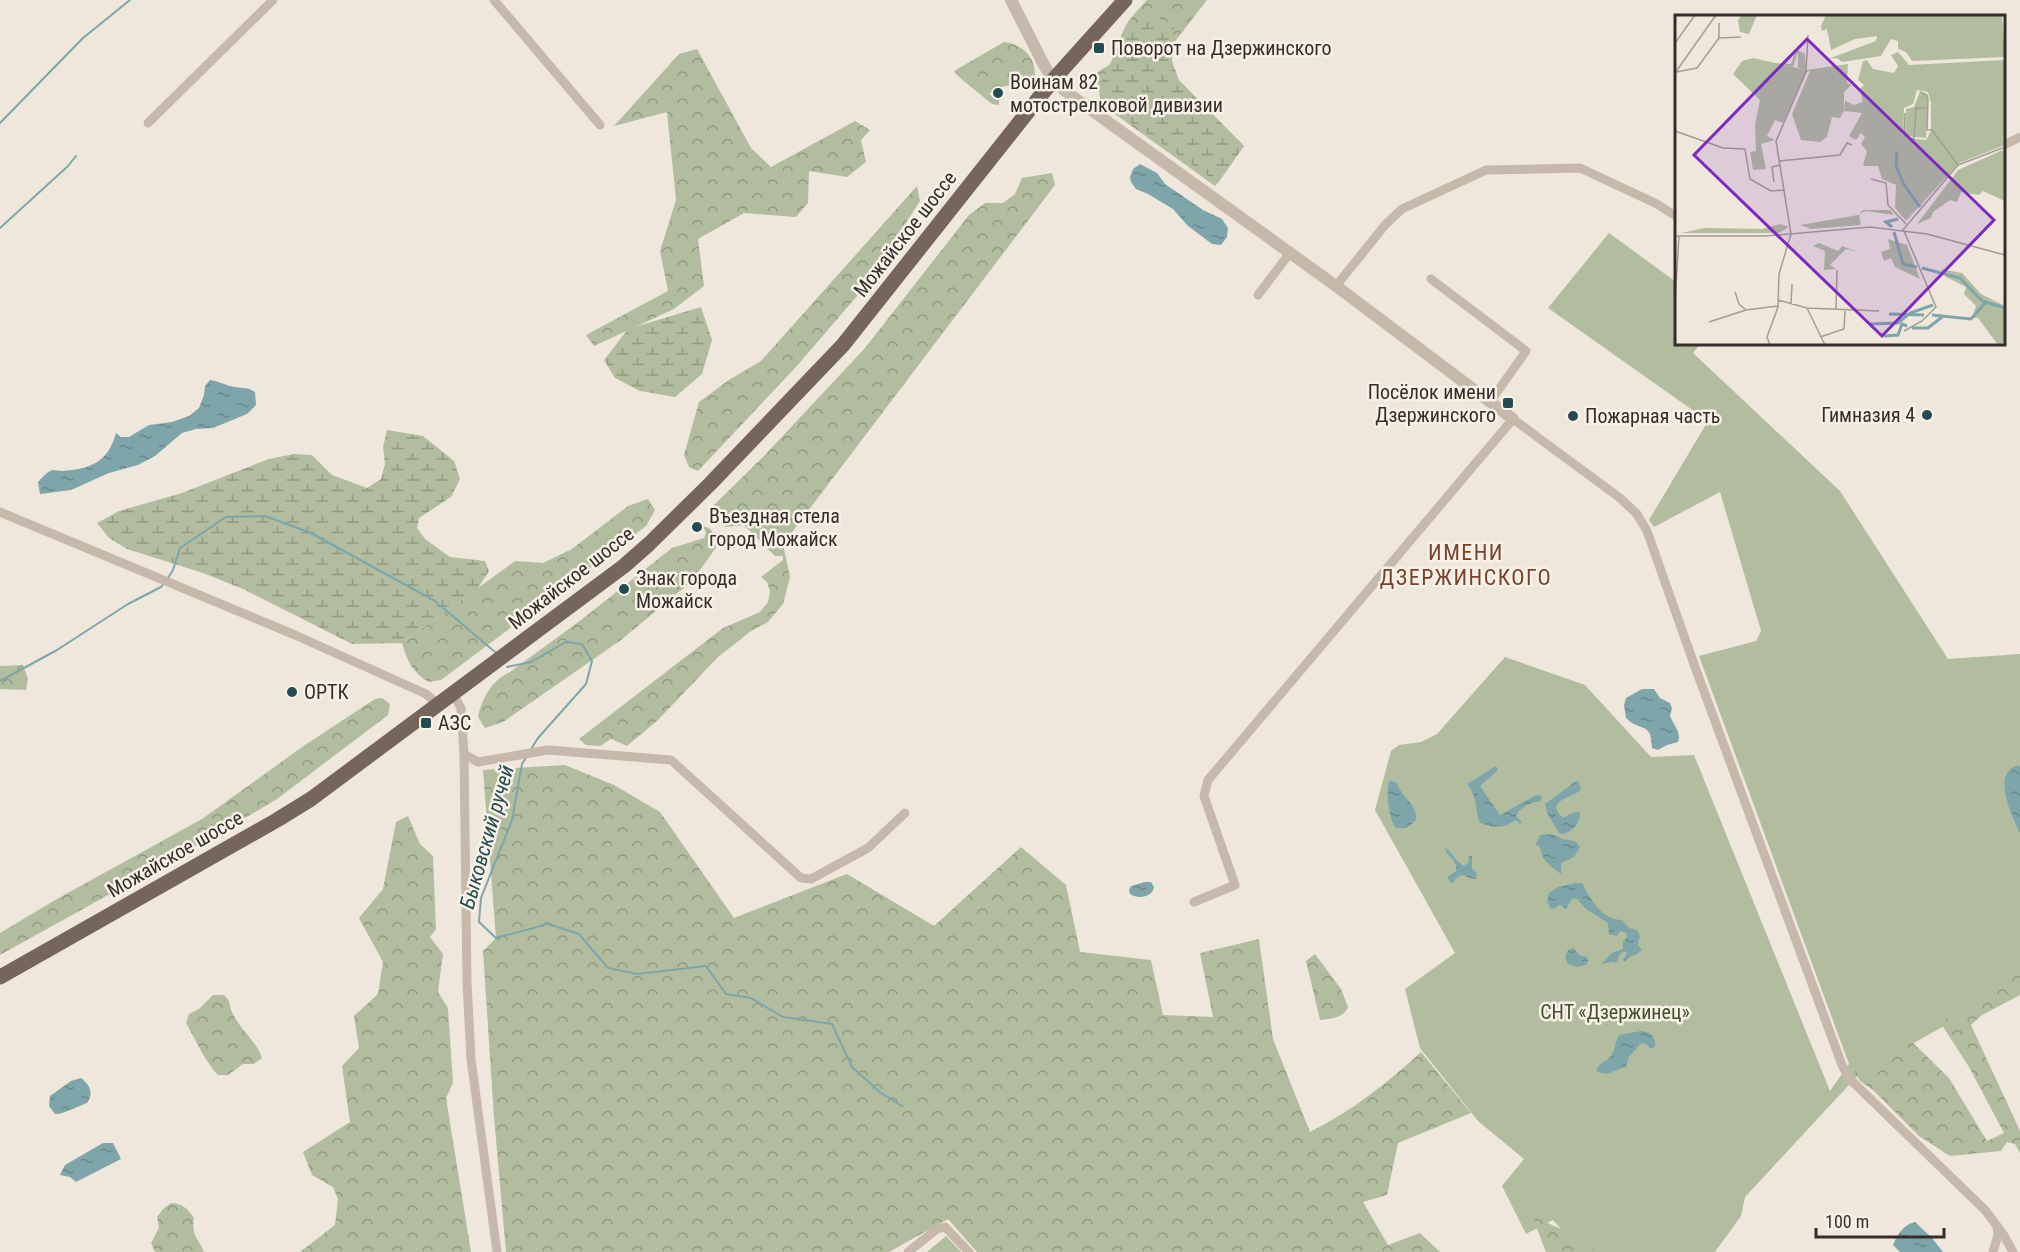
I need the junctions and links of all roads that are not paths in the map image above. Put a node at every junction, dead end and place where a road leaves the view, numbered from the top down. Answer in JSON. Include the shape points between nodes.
{"nodes":[{"id":1,"x":273,"y":0,"type":"edge"},
{"id":2,"x":494,"y":0,"type":"edge"},
{"id":3,"x":1011,"y":0,"type":"edge"},
{"id":4,"x":1125,"y":0,"type":"edge"},
{"id":5,"x":1053,"y":80,"type":"junction"},
{"id":6,"x":148,"y":123,"type":"dead end"},
{"id":7,"x":600,"y":125,"type":"dead end"},
{"id":8,"x":2020,"y":137,"type":"edge"},
{"id":9,"x":2005,"y":144,"type":"edge"},
{"id":10,"x":1675,"y":215,"type":"edge"},
{"id":11,"x":1289,"y":254,"type":"junction"},
{"id":12,"x":1431,"y":279,"type":"dead end"},
{"id":13,"x":1336,"y":286,"type":"junction"},
{"id":14,"x":1258,"y":295,"type":"dead end"},
{"id":15,"x":1490,"y":402,"type":"junction"},
{"id":16,"x":1513,"y":419,"type":"junction"},
{"id":17,"x":0,"y":512,"type":"edge"},
{"id":18,"x":453,"y":694,"type":"junction"},
{"id":19,"x":438,"y":704,"type":"junction"},
{"id":20,"x":464,"y":754,"type":"junction"},
{"id":21,"x":905,"y":813,"type":"dead end"},
{"id":22,"x":1194,"y":902,"type":"dead end"},
{"id":23,"x":0,"y":977,"type":"edge"},
{"id":24,"x":1997,"y":1226,"type":"junction"},
{"id":25,"x":496,"y":1252,"type":"edge"},
{"id":26,"x":908,"y":1252,"type":"edge"},
{"id":27,"x":969,"y":1252,"type":"edge"},
{"id":28,"x":1993,"y":1252,"type":"edge"},
{"id":29,"x":2013,"y":1252,"type":"edge"}],
"edges":[{"from":1,"to":6,"type":"street"},
{"from":2,"to":7,"type":"street"},
{"from":3,"to":5,"type":"street"},
{"from":4,"to":5,"type":"main road","name":"Можайское шоссе"},
{"from":5,"to":11,"type":"street"},
{"from":5,"to":18,"type":"main road","name":"Можайское шоссе","via":[[862,322],[759,435],[633,559]]},
{"from":8,"to":9,"type":"street"},
{"from":10,"to":13,"type":"street","via":[[1580,168],[1486,170],[1402,209]]},
{"from":11,"to":13,"type":"street"},
{"from":11,"to":14,"type":"street"},
{"from":12,"to":15,"type":"street","via":[[1526,351]]},
{"from":13,"to":15,"type":"street"},
{"from":15,"to":16,"type":"street"},
{"from":16,"to":22,"type":"street","via":[[1208,780],[1204,795],[1235,885]]},
{"from":16,"to":24,"type":"street","via":[[1620,498],[1645,526],[1842,1065],[1858,1088],[1963,1188]]},
{"from":17,"to":19,"type":"street","via":[[301,638],[426,694]]},
{"from":18,"to":19,"type":"main road","name":"Можайское шоссе"},
{"from":18,"to":20,"type":"street","via":[[461,708]]},
{"from":19,"to":23,"type":"main road","name":"Можайское шоссе","via":[[294,810]]},
{"from":20,"to":21,"type":"street","via":[[478,762],[548,750],[672,760],[801,878],[811,879],[868,848]]},
{"from":20,"to":25,"type":"street","via":[[471,1059]]},
{"from":24,"to":28,"type":"street"},
{"from":24,"to":29,"type":"street"},
{"from":26,"to":27,"type":"street","via":[[936,1229],[945,1227]]}]}
